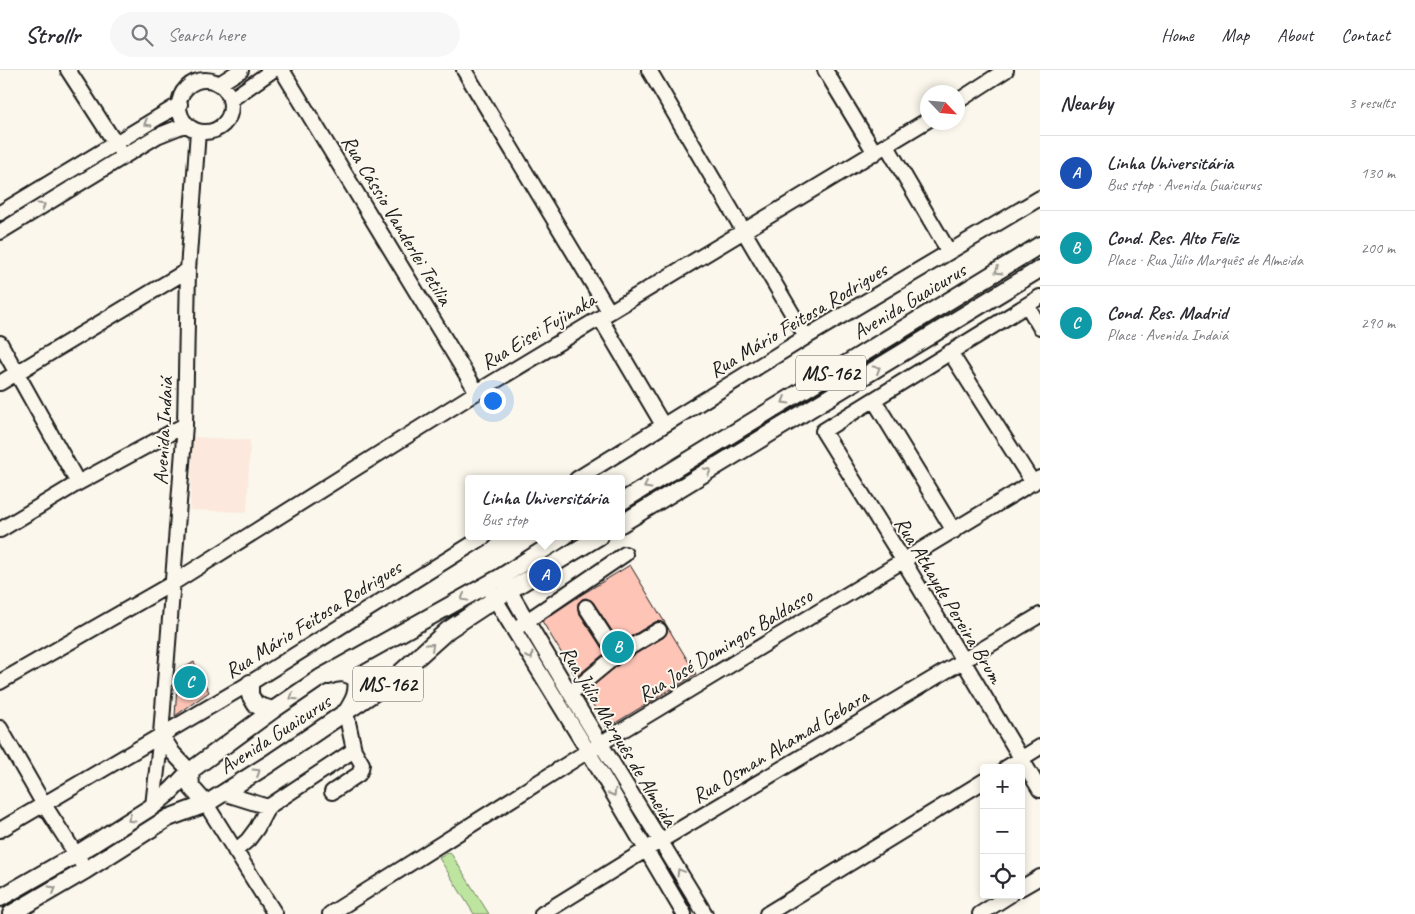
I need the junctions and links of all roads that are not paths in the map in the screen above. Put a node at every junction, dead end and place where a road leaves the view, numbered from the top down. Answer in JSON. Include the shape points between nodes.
{"nodes":[{"id":1,"x":68,"y":70,"type":"edge"},
{"id":2,"x":241,"y":70,"type":"edge"},
{"id":3,"x":273,"y":70,"type":"edge"},
{"id":4,"x":282,"y":70,"type":"edge"},
{"id":5,"x":464,"y":70,"type":"edge"},
{"id":6,"x":649,"y":70,"type":"edge"},
{"id":7,"x":825,"y":70,"type":"edge"},
{"id":8,"x":1006,"y":70,"type":"edge"},
{"id":9,"x":199,"y":75,"type":"edge"},
{"id":10,"x":219,"y":84,"type":"junction"},
{"id":11,"x":965,"y":96,"type":"edge"},
{"id":12,"x":230,"y":100,"type":"junction"},
{"id":13,"x":180,"y":104,"type":"junction"},
{"id":14,"x":920,"y":125,"type":"edge"},
{"id":15,"x":192,"y":127,"type":"junction"},
{"id":16,"x":115,"y":142,"type":"junction"},
{"id":17,"x":881,"y":149,"type":"junction"},
{"id":18,"x":123,"y":156,"type":"junction"},
{"id":19,"x":1040,"y":198,"type":"edge"},
{"id":20,"x":0,"y":213,"type":"edge"},
{"id":21,"x":744,"y":230,"type":"junction"},
{"id":22,"x":0,"y":232,"type":"edge"},
{"id":23,"x":1040,"y":245,"type":"edge"},
{"id":24,"x":949,"y":252,"type":"junction"},
{"id":25,"x":1040,"y":269,"type":"edge"},
{"id":26,"x":188,"y":270,"type":"junction"},
{"id":27,"x":1040,"y":297,"type":"edge"},
{"id":28,"x":1027,"y":305,"type":"junction"},
{"id":29,"x":605,"y":314,"type":"junction"},
{"id":30,"x":1040,"y":327,"type":"edge"},
{"id":31,"x":806,"y":337,"type":"junction"},
{"id":32,"x":0,"y":343,"type":"edge"},
{"id":33,"x":950,"y":352,"type":"junction"},
{"id":34,"x":17,"y":373,"type":"junction"},
{"id":35,"x":0,"y":383,"type":"edge"},
{"id":36,"x":477,"y":392,"type":"junction"},
{"id":37,"x":874,"y":400,"type":"junction"},
{"id":38,"x":185,"y":425,"type":"junction"},
{"id":39,"x":663,"y":425,"type":"junction"},
{"id":40,"x":583,"y":475,"type":"edge"},
{"id":41,"x":1036,"y":480,"type":"edge"},
{"id":42,"x":78,"y":483,"type":"junction"},
{"id":43,"x":625,"y":500,"type":"edge"},
{"id":44,"x":625,"y":522,"type":"edge"},
{"id":45,"x":0,"y":530,"type":"edge"},
{"id":46,"x":954,"y":531,"type":"junction"},
{"id":47,"x":479,"y":540,"type":"edge"},
{"id":48,"x":560,"y":540,"type":"edge"},
{"id":49,"x":592,"y":540,"type":"edge"},
{"id":50,"x":625,"y":554,"type":"dead end"},
{"id":51,"x":903,"y":560,"type":"junction"},
{"id":52,"x":173,"y":583,"type":"junction"},
{"id":53,"x":498,"y":588,"type":"junction"},
{"id":54,"x":586,"y":607,"type":"dead end"},
{"id":55,"x":1040,"y":615,"type":"edge"},
{"id":56,"x":526,"y":622,"type":"junction"},
{"id":57,"x":514,"y":629,"type":"junction"},
{"id":58,"x":659,"y":630,"type":"dead end"},
{"id":59,"x":617,"y":655,"type":"junction"},
{"id":60,"x":963,"y":662,"type":"junction"},
{"id":61,"x":320,"y":678,"type":"junction"},
{"id":62,"x":0,"y":682,"type":"edge"},
{"id":63,"x":250,"y":683,"type":"junction"},
{"id":64,"x":571,"y":693,"type":"junction"},
{"id":65,"x":273,"y":710,"type":"junction"},
{"id":66,"x":346,"y":713,"type":"junction"},
{"id":67,"x":0,"y":728,"type":"edge"},
{"id":68,"x":162,"y":734,"type":"junction"},
{"id":69,"x":1040,"y":747,"type":"edge"},
{"id":70,"x":594,"y":748,"type":"junction"},
{"id":71,"x":354,"y":750,"type":"junction"},
{"id":72,"x":1021,"y":758,"type":"junction"},
{"id":73,"x":1012,"y":764,"type":"edge"},
{"id":74,"x":190,"y":772,"type":"junction"},
{"id":75,"x":980,"y":783,"type":"edge"},
{"id":76,"x":1040,"y":790,"type":"edge"},
{"id":77,"x":332,"y":792,"type":"dead end"},
{"id":78,"x":223,"y":793,"type":"junction"},
{"id":79,"x":43,"y":803,"type":"junction"},
{"id":80,"x":153,"y":806,"type":"junction"},
{"id":81,"x":268,"y":807,"type":"junction"},
{"id":82,"x":210,"y":810,"type":"junction"},
{"id":83,"x":0,"y":830,"type":"edge"},
{"id":84,"x":660,"y":841,"type":"junction"},
{"id":85,"x":645,"y":850,"type":"junction"},
{"id":86,"x":235,"y":851,"type":"junction"},
{"id":87,"x":77,"y":854,"type":"junction"},
{"id":88,"x":86,"y":870,"type":"junction"},
{"id":89,"x":1040,"y":877,"type":"edge"},
{"id":90,"x":1025,"y":886,"type":"edge"},
{"id":91,"x":0,"y":898,"type":"edge"},
{"id":92,"x":1004,"y":899,"type":"edge"},
{"id":93,"x":11,"y":914,"type":"edge"},
{"id":94,"x":275,"y":914,"type":"edge"},
{"id":95,"x":330,"y":914,"type":"edge"},
{"id":96,"x":542,"y":914,"type":"edge"},
{"id":97,"x":684,"y":914,"type":"edge"},
{"id":98,"x":705,"y":914,"type":"edge"},
{"id":99,"x":767,"y":914,"type":"edge"},
{"id":100,"x":980,"y":914,"type":"edge"}],
"edges":[{"from":1,"to":16,"type":"street"},
{"from":2,"to":10,"type":"street"},
{"from":3,"to":12,"type":"street"},
{"from":4,"to":36,"type":"street","name":"Rua Cássio Vanderlei Tetilia"},
{"from":5,"to":29,"type":"street"},
{"from":6,"to":21,"type":"street"},
{"from":7,"to":17,"type":"street"},
{"from":8,"to":11,"type":"street"},
{"from":9,"to":10,"type":"street"},
{"from":9,"to":13,"type":"street","via":[[183,94]]},
{"from":10,"to":12,"type":"street"},
{"from":12,"to":15,"type":"street","via":[[230,115],[220,127],[213,130]]},
{"from":13,"to":15,"type":"street","via":[[181,115]]},
{"from":13,"to":16,"type":"street","one_way":true},
{"from":14,"to":17,"type":"street","name":"Rua Eisei Fujinaka"},
{"from":15,"to":18,"type":"street","via":[[157,136]]},
{"from":15,"to":26,"type":"street","name":"Avenida Indaiá"},
{"from":16,"to":18,"type":"street"},
{"from":16,"to":20,"type":"street"},
{"from":17,"to":21,"type":"street","name":"Rua Eisei Fujinaka"},
{"from":17,"to":24,"type":"street"},
{"from":22,"to":18,"type":"street","one_way":true},
{"from":19,"to":24,"type":"street","name":"Rua Mário Feitosa Rodrigues"},
{"from":21,"to":29,"type":"street","name":"Rua Eisei Fujinaka"},
{"from":21,"to":31,"type":"street"},
{"from":23,"to":43,"type":"main road","name":"Avenida Guaicurus","number":"MS-162","one_way":true},
{"from":24,"to":31,"type":"street","name":"Rua Mário Feitosa Rodrigues"},
{"from":44,"to":25,"type":"main road","name":"Avenida Guaicurus","number":"MS-162","one_way":true},
{"from":26,"to":34,"type":"street"},
{"from":26,"to":38,"type":"street","name":"Avenida Indaiá"},
{"from":27,"to":28,"type":"street"},
{"from":28,"to":30,"type":"street"},
{"from":28,"to":33,"type":"street"},
{"from":29,"to":36,"type":"street","name":"Rua Eisei Fujinaka"},
{"from":29,"to":39,"type":"street"},
{"from":31,"to":39,"type":"street","name":"Rua Mário Feitosa Rodrigues"},
{"from":32,"to":34,"type":"street"},
{"from":33,"to":37,"type":"street"},
{"from":33,"to":41,"type":"street"},
{"from":34,"to":35,"type":"street"},
{"from":34,"to":42,"type":"street"},
{"from":36,"to":52,"type":"street","name":"Rua Eisei Fujinaka"},
{"from":37,"to":46,"type":"street"},
{"from":37,"to":51,"type":"street","name":"Rua Athayde Pereira Brum","via":[[822,431]]},
{"from":38,"to":42,"type":"street"},
{"from":38,"to":52,"type":"street","name":"Avenida Indaiá"},
{"from":39,"to":40,"type":"street","name":"Rua Mário Feitosa Rodrigues"},
{"from":41,"to":46,"type":"street","name":"Rua José Domingos Baldasso"},
{"from":42,"to":45,"type":"street"},
{"from":46,"to":51,"type":"street","name":"Rua José Domingos Baldasso"},
{"from":47,"to":63,"type":"street","name":"Rua Mário Feitosa Rodrigues"},
{"from":48,"to":53,"type":"main road","name":"Avenida Guaicurus","number":"MS-162"},
{"from":49,"to":53,"type":"main road","name":"Avenida Guaicurus","number":"MS-162"},
{"from":50,"to":56,"type":"street"},
{"from":51,"to":60,"type":"street","name":"Rua Athayde Pereira Brum"},
{"from":51,"to":70,"type":"street","name":"Rua José Domingos Baldasso"},
{"from":52,"to":62,"type":"street","name":"Rua Eisei Fujinaka"},
{"from":52,"to":68,"type":"street","name":"Avenida Indaiá"},
{"from":53,"to":56,"type":"street","name":"Rua Júlio Marquês de Almeida"},
{"from":53,"to":57,"type":"street","name":"Rua Júlio Marquês de Almeida"},
{"from":53,"to":61,"type":"main road","name":"Avenida Guaicurus","number":"MS-162","one_way":true},
{"from":66,"to":53,"type":"main road","name":"Avenida Guaicurus","number":"MS-162","one_way":true,"via":[[390,682]]},
{"from":54,"to":59,"type":"street"},
{"from":55,"to":60,"type":"street","name":"Rua Osman Ahamad Gebara"},
{"from":56,"to":57,"type":"street"},
{"from":56,"to":64,"type":"street","name":"Rua Júlio Marquês de Almeida"},
{"from":57,"to":70,"type":"street","name":"Rua Júlio Marquês de Almeida","one_way":true},
{"from":58,"to":59,"type":"street"},
{"from":59,"to":64,"type":"street"},
{"from":60,"to":72,"type":"street","name":"Rua Athayde Pereira Brum"},
{"from":60,"to":84,"type":"street","name":"Rua Osman Ahamad Gebara"},
{"from":61,"to":65,"type":"main road","name":"Avenida Guaicurus","number":"MS-162","one_way":true},
{"from":61,"to":66,"type":"main road","via":[[339,673],[356,679],[358,690]]},
{"from":63,"to":65,"type":"main road","via":[[250,695],[256,705]]},
{"from":63,"to":68,"type":"street","name":"Rua Mário Feitosa Rodrigues"},
{"from":64,"to":70,"type":"street","name":"Rua Júlio Marquês de Almeida"},
{"from":65,"to":74,"type":"main road","name":"Avenida Guaicurus","number":"MS-162"},
{"from":66,"to":71,"type":"street"},
{"from":78,"to":66,"type":"main road","name":"Avenida Guaicurus","number":"MS-162","one_way":true},
{"from":67,"to":79,"type":"street"},
{"from":68,"to":74,"type":"street"},
{"from":68,"to":79,"type":"street","name":"Rua Mário Feitosa Rodrigues"},
{"from":68,"to":80,"type":"street","name":"Avenida Indaiá"},
{"from":69,"to":72,"type":"street"},
{"from":70,"to":84,"type":"street","name":"Rua Júlio Marquês de Almeida"},
{"from":70,"to":85,"type":"street","name":"Rua Júlio Marquês de Almeida","one_way":true},
{"from":70,"to":95,"type":"street","name":"Rua José Domingos Baldasso"},
{"from":71,"to":77,"type":"street","via":[[362,769]]},
{"from":71,"to":81,"type":"street"},
{"from":72,"to":73,"type":"street"},
{"from":72,"to":76,"type":"street","name":"Rua Athayde Pereira Brum"},
{"from":74,"to":80,"type":"main road","name":"Avenida Guaicurus","number":"MS-162"},
{"from":74,"to":82,"type":"main road","via":[[191,787]]},
{"from":75,"to":99,"type":"street"},
{"from":78,"to":81,"type":"street"},
{"from":78,"to":82,"type":"main road","name":"Avenida Guaicurus","number":"MS-162"},
{"from":79,"to":83,"type":"street","name":"Rua Mário Feitosa Rodrigues"},
{"from":79,"to":87,"type":"street"},
{"from":80,"to":87,"type":"main road","name":"Avenida Guaicurus","number":"MS-162","one_way":true},
{"from":81,"to":86,"type":"street","via":[[248,840]]},
{"from":82,"to":86,"type":"street"},
{"from":82,"to":88,"type":"main road","name":"Avenida Guaicurus","number":"MS-162","via":[[168,818]]},
{"from":84,"to":85,"type":"street","name":"Rua Osman Ahamad Gebara"},
{"from":98,"to":84,"type":"street","name":"Rua Júlio Marquês de Almeida","one_way":true},
{"from":85,"to":96,"type":"street","name":"Rua Osman Ahamad Gebara"},
{"from":85,"to":97,"type":"street","name":"Rua Júlio Marquês de Almeida"},
{"from":86,"to":94,"type":"street"},
{"from":87,"to":88,"type":"street"},
{"from":87,"to":91,"type":"main road","name":"Avenida Guaicurus","number":"MS-162"},
{"from":93,"to":88,"type":"main road","name":"Avenida Guaicurus","number":"MS-162","one_way":true},
{"from":89,"to":90,"type":"street"},
{"from":92,"to":100,"type":"street"}]}
